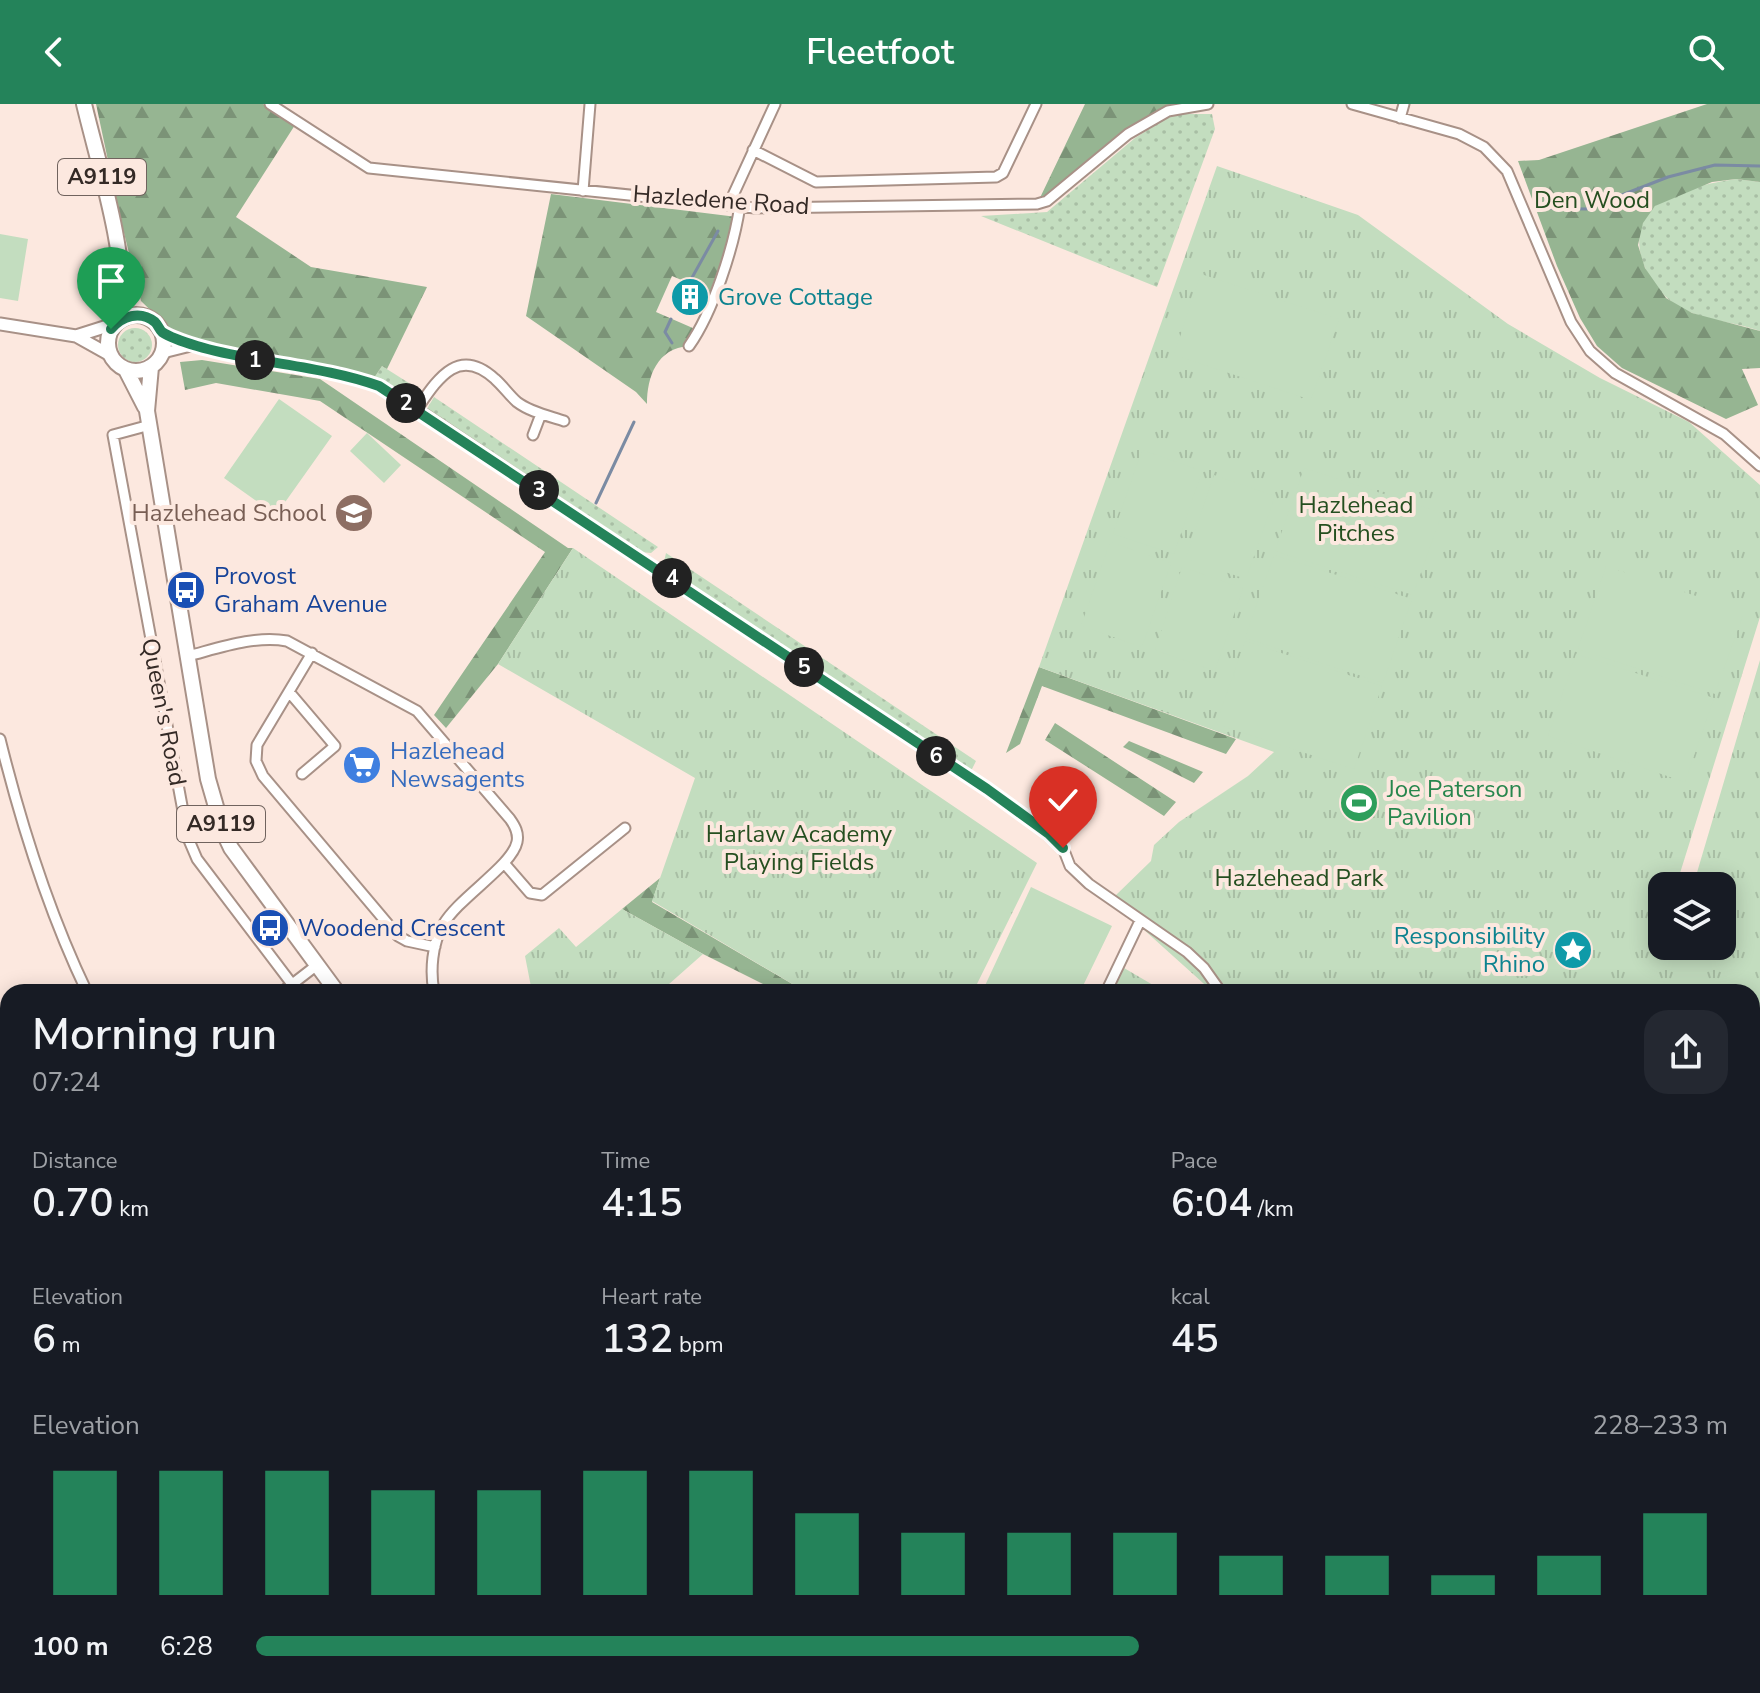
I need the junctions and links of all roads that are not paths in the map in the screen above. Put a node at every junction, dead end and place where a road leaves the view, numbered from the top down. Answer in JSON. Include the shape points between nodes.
{"nodes":[{"id":1,"x":84,"y":104,"type":"edge"},
{"id":2,"x":270,"y":104,"type":"edge"},
{"id":3,"x":590,"y":104,"type":"edge"},
{"id":4,"x":775,"y":104,"type":"edge"},
{"id":5,"x":1036,"y":104,"type":"edge"},
{"id":6,"x":1208,"y":104,"type":"edge"},
{"id":7,"x":1352,"y":104,"type":"edge"},
{"id":8,"x":1404,"y":104,"type":"edge"},
{"id":9,"x":1400,"y":118,"type":"junction"},
{"id":10,"x":753,"y":150,"type":"junction"},
{"id":11,"x":583,"y":191,"type":"junction"},
{"id":12,"x":729,"y":204,"type":"junction"},
{"id":13,"x":740,"y":205,"type":"junction"},
{"id":14,"x":125,"y":284,"type":"junction"},
{"id":15,"x":147,"y":317,"type":"junction"},
{"id":16,"x":120,"y":320,"type":"junction"},
{"id":17,"x":0,"y":324,"type":"edge"},
{"id":18,"x":161,"y":331,"type":"junction"},
{"id":19,"x":76,"y":336,"type":"junction"},
{"id":20,"x":195,"y":345,"type":"junction"},
{"id":21,"x":689,"y":346,"type":"dead end"},
{"id":22,"x":163,"y":353,"type":"junction"},
{"id":23,"x":110,"y":355,"type":"junction"},
{"id":24,"x":151,"y":367,"type":"junction"},
{"id":25,"x":126,"y":370,"type":"junction"},
{"id":26,"x":417,"y":409,"type":"junction"},
{"id":27,"x":541,"y":414,"type":"junction"},
{"id":28,"x":145,"y":421,"type":"junction"},
{"id":29,"x":564,"y":421,"type":"dead end"},
{"id":30,"x":533,"y":435,"type":"dead end"},
{"id":31,"x":1760,"y":466,"type":"edge"},
{"id":32,"x":312,"y":653,"type":"junction"},
{"id":33,"x":188,"y":656,"type":"junction"},
{"id":34,"x":290,"y":693,"type":"junction"},
{"id":35,"x":0,"y":739,"type":"edge"},
{"id":36,"x":302,"y":774,"type":"dead end"},
{"id":37,"x":625,"y":828,"type":"dead end"},
{"id":38,"x":504,"y":863,"type":"junction"},
{"id":39,"x":1140,"y":921,"type":"junction"},
{"id":40,"x":435,"y":947,"type":"junction"},
{"id":41,"x":317,"y":965,"type":"junction"},
{"id":42,"x":84,"y":984,"type":"edge"},
{"id":43,"x":292,"y":984,"type":"edge"},
{"id":44,"x":299,"y":984,"type":"edge"},
{"id":45,"x":331,"y":984,"type":"edge"},
{"id":46,"x":433,"y":984,"type":"edge"},
{"id":47,"x":1110,"y":984,"type":"edge"},
{"id":48,"x":1215,"y":984,"type":"edge"}],
"edges":[{"from":1,"to":14,"type":"main road","number":"A9119"},
{"from":2,"to":11,"type":"street","name":"Hazledene Road","via":[[369,168]]},
{"from":3,"to":11,"type":"street"},
{"from":4,"to":10,"type":"street"},
{"from":5,"to":10,"type":"street","via":[[1003,173],[996,177],[816,182]]},
{"from":6,"to":13,"type":"street","name":"Hazledene Road","via":[[1168,111],[1128,134],[1037,204]]},
{"from":7,"to":9,"type":"street"},
{"from":8,"to":9,"type":"street"},
{"from":9,"to":31,"type":"street","via":[[1459,134],[1484,147],[1507,171],[1571,322],[1590,351],[1615,373],[1724,434]]},
{"from":10,"to":12,"type":"street"},
{"from":11,"to":12,"type":"street","name":"Hazledene Road"},
{"from":12,"to":13,"type":"street","name":"Hazledene Road"},
{"from":13,"to":21,"type":"street","via":[[735,241]]},
{"from":14,"to":15,"type":"main road","number":"A9119"},
{"from":14,"to":16,"type":"main road","number":"A9119"},
{"from":15,"to":16,"type":"main road"},
{"from":15,"to":18,"type":"main road","number":"A9119"},
{"from":16,"to":19,"type":"street"},
{"from":16,"to":23,"type":"main road","number":"A9119","via":[[108,337]]},
{"from":17,"to":19,"type":"street"},
{"from":18,"to":20,"type":"street"},
{"from":18,"to":22,"type":"main road"},
{"from":19,"to":23,"type":"street"},
{"from":20,"to":22,"type":"street"},
{"from":20,"to":26,"type":"street","via":[[352,377]]},
{"from":22,"to":24,"type":"main road"},
{"from":23,"to":25,"type":"main road","number":"A9119"},
{"from":24,"to":25,"type":"main road"},
{"from":24,"to":28,"type":"main road","name":"Queen's Road","number":"A9119"},
{"from":25,"to":28,"type":"main road","name":"Queen's Road","number":"A9119"},
{"from":26,"to":27,"type":"street","via":[[440,377],[458,366],[472,366],[495,379],[518,403]]},
{"from":26,"to":39,"type":"street","via":[[995,795],[1049,834],[1063,848],[1070,866]]},
{"from":27,"to":29,"type":"street"},
{"from":27,"to":30,"type":"street"},
{"from":28,"to":33,"type":"main road","name":"Queen's Road","number":"A9119"},
{"from":28,"to":43,"type":"street","name":"Queen's Road","via":[[113,435],[188,838],[197,859]]},
{"from":32,"to":33,"type":"street","via":[[273,638]]},
{"from":32,"to":34,"type":"street"},
{"from":32,"to":38,"type":"street","via":[[417,711],[434,728],[516,829],[518,840]]},
{"from":33,"to":41,"type":"main road","name":"Queen's Road","number":"A9119","via":[[208,779],[223,831]]},
{"from":34,"to":36,"type":"street","via":[[335,746]]},
{"from":34,"to":40,"type":"street","via":[[257,745],[256,761],[263,776],[398,936]]},
{"from":35,"to":42,"type":"street","via":[[46,890]]},
{"from":37,"to":38,"type":"street","via":[[542,895],[530,893]]},
{"from":38,"to":40,"type":"street","via":[[464,898],[442,926]]},
{"from":39,"to":47,"type":"street"},
{"from":39,"to":48,"type":"street","via":[[1187,952]]},
{"from":40,"to":46,"type":"street"},
{"from":41,"to":44,"type":"street"},
{"from":41,"to":45,"type":"main road","name":"Queen's Road","number":"A9119"}]}
